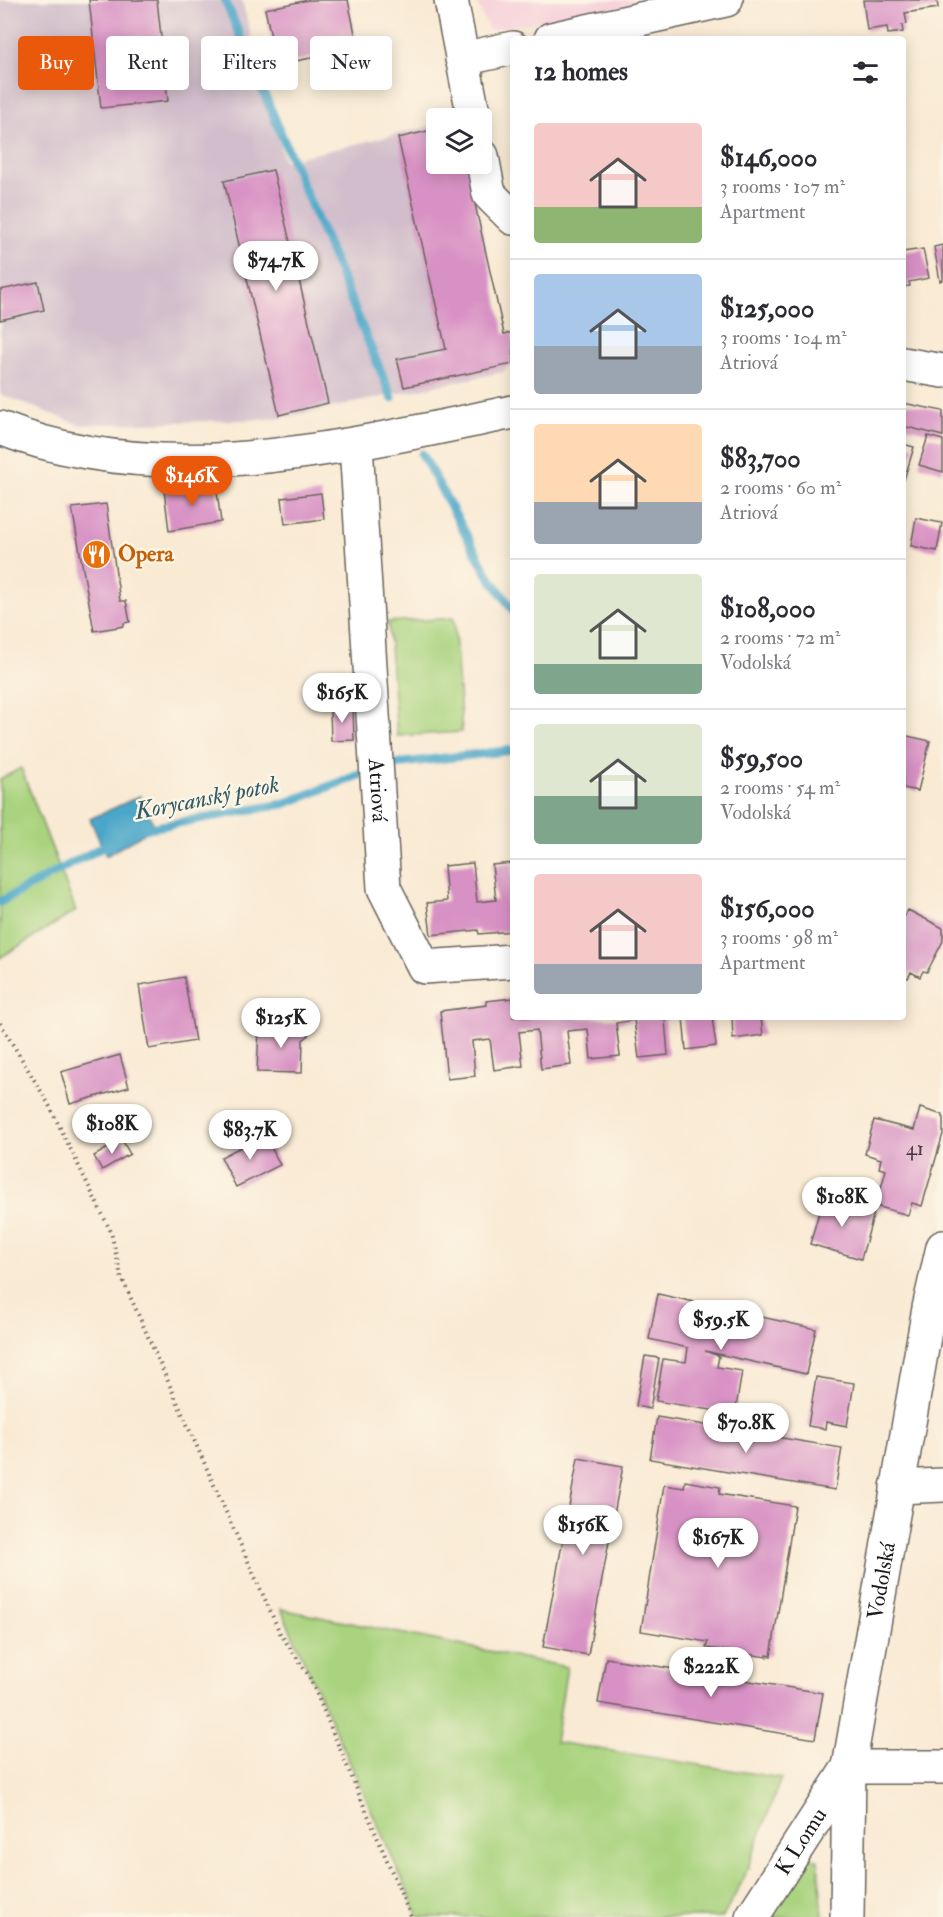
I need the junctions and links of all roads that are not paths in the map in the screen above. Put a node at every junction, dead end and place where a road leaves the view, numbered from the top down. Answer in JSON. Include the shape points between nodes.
{"nodes":[{"id":1,"x":451,"y":0,"type":"edge"},
{"id":2,"x":726,"y":0,"type":"edge"},
{"id":3,"x":631,"y":30,"type":"edge"},
{"id":4,"x":578,"y":36,"type":"edge"},
{"id":5,"x":510,"y":49,"type":"edge"},
{"id":6,"x":462,"y":59,"type":"junction"},
{"id":7,"x":472,"y":108,"type":"edge"},
{"id":8,"x":485,"y":174,"type":"edge"},
{"id":9,"x":510,"y":215,"type":"edge"},
{"id":10,"x":510,"y":413,"type":"edge"},
{"id":11,"x":0,"y":428,"type":"edge"},
{"id":12,"x":356,"y":445,"type":"junction"},
{"id":13,"x":510,"y":961,"type":"edge"},
{"id":14,"x":943,"y":1247,"type":"edge"},
{"id":15,"x":943,"y":1485,"type":"edge"},
{"id":16,"x":897,"y":1487,"type":"junction"},
{"id":17,"x":849,"y":1767,"type":"junction"},
{"id":18,"x":943,"y":1767,"type":"edge"},
{"id":19,"x":752,"y":1917,"type":"edge"},
{"id":20,"x":847,"y":1917,"type":"edge"}],
"edges":[{"from":1,"to":6,"type":"street"},
{"from":2,"to":3,"type":"street"},
{"from":3,"to":4,"type":"street"},
{"from":5,"to":6,"type":"street"},
{"from":6,"to":7,"type":"street"},
{"from":8,"to":9,"type":"street","via":[[489,194]]},
{"from":10,"to":12,"type":"street"},
{"from":11,"to":12,"type":"street","via":[[40,444],[150,459],[258,459]]},
{"from":12,"to":13,"type":"street","name":"Atriová","via":[[384,888],[424,967]]},
{"from":14,"to":16,"type":"street","name":"Vodolská"},
{"from":15,"to":16,"type":"street"},
{"from":16,"to":17,"type":"street","name":"Vodolská"},
{"from":17,"to":18,"type":"street"},
{"from":17,"to":19,"type":"street","name":"K Lomu"},
{"from":17,"to":20,"type":"street","name":"Vodolská"}]}
